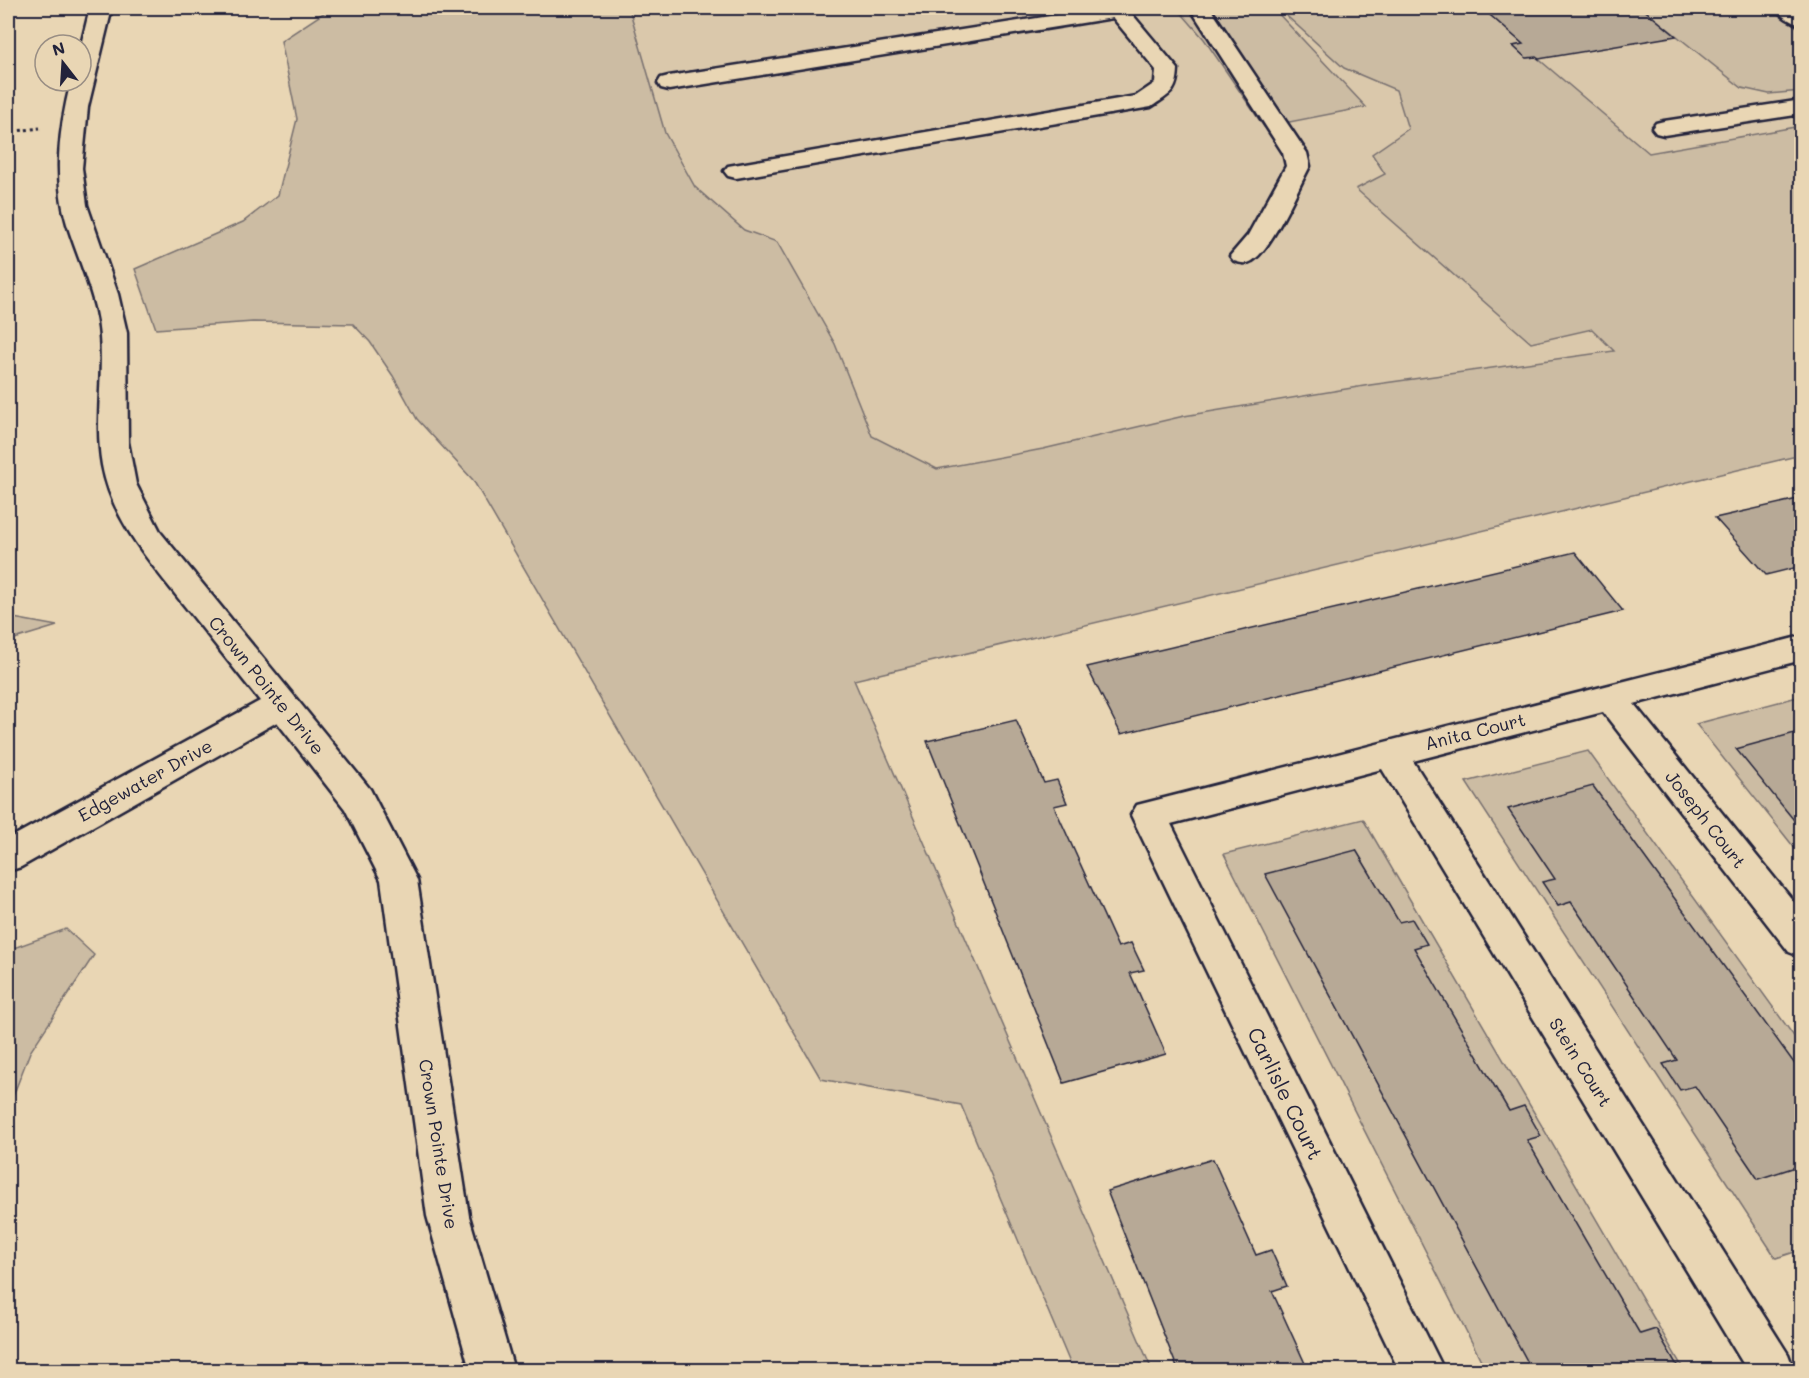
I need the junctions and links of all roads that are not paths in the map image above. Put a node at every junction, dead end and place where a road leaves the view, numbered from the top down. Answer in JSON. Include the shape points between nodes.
{"nodes":[{"id":1,"x":101,"y":8,"type":"edge"},
{"id":2,"x":1200,"y":8,"type":"edge"},
{"id":3,"x":1786,"y":8,"type":"edge"},
{"id":4,"x":1117,"y":9,"type":"edge"},
{"id":5,"x":1802,"y":19,"type":"edge"},
{"id":6,"x":669,"y":83,"type":"dead end"},
{"id":7,"x":1802,"y":107,"type":"edge"},
{"id":8,"x":1664,"y":128,"type":"dead end"},
{"id":9,"x":736,"y":171,"type":"dead end"},
{"id":10,"x":1242,"y":256,"type":"dead end"},
{"id":11,"x":1802,"y":648,"type":"edge"},
{"id":12,"x":1611,"y":697,"type":"junction"},
{"id":13,"x":282,"y":704,"type":"junction"},
{"id":14,"x":1390,"y":753,"type":"junction"},
{"id":15,"x":1149,"y":815,"type":"joint"},
{"id":16,"x":8,"y":856,"type":"edge"},
{"id":17,"x":1802,"y":941,"type":"edge"},
{"id":18,"x":492,"y":1371,"type":"edge"},
{"id":19,"x":1422,"y":1371,"type":"edge"},
{"id":20,"x":1772,"y":1371,"type":"edge"}],
"edges":[{"from":1,"to":13,"type":"street","name":"Crown Pointe Drive","via":[[72,130],[69,170],[73,199],[114,337],[114,426],[120,482],[130,510],[150,541]]},
{"from":2,"to":10,"type":"street","via":[[1295,153],[1298,166],[1260,238]]},
{"from":3,"to":5,"type":"street"},
{"from":4,"to":6,"type":"street"},
{"from":4,"to":9,"type":"street","via":[[1167,69],[1166,86],[1143,102]]},
{"from":7,"to":8,"type":"street"},
{"from":11,"to":12,"type":"street","name":"Anita Court"},
{"from":12,"to":14,"type":"street","name":"Anita Court"},
{"from":12,"to":17,"type":"street","name":"Joseph Court"},
{"from":13,"to":16,"type":"street","name":"Edgewater Drive"},
{"from":13,"to":18,"type":"street","name":"Crown Pointe Drive","via":[[358,798],[399,880],[448,1216]]},
{"from":14,"to":15,"type":"street","name":"Anita Court"},
{"from":14,"to":20,"type":"street","name":"Stein Court"},
{"from":15,"to":19,"type":"street","name":"Carlisle Court"}]}
